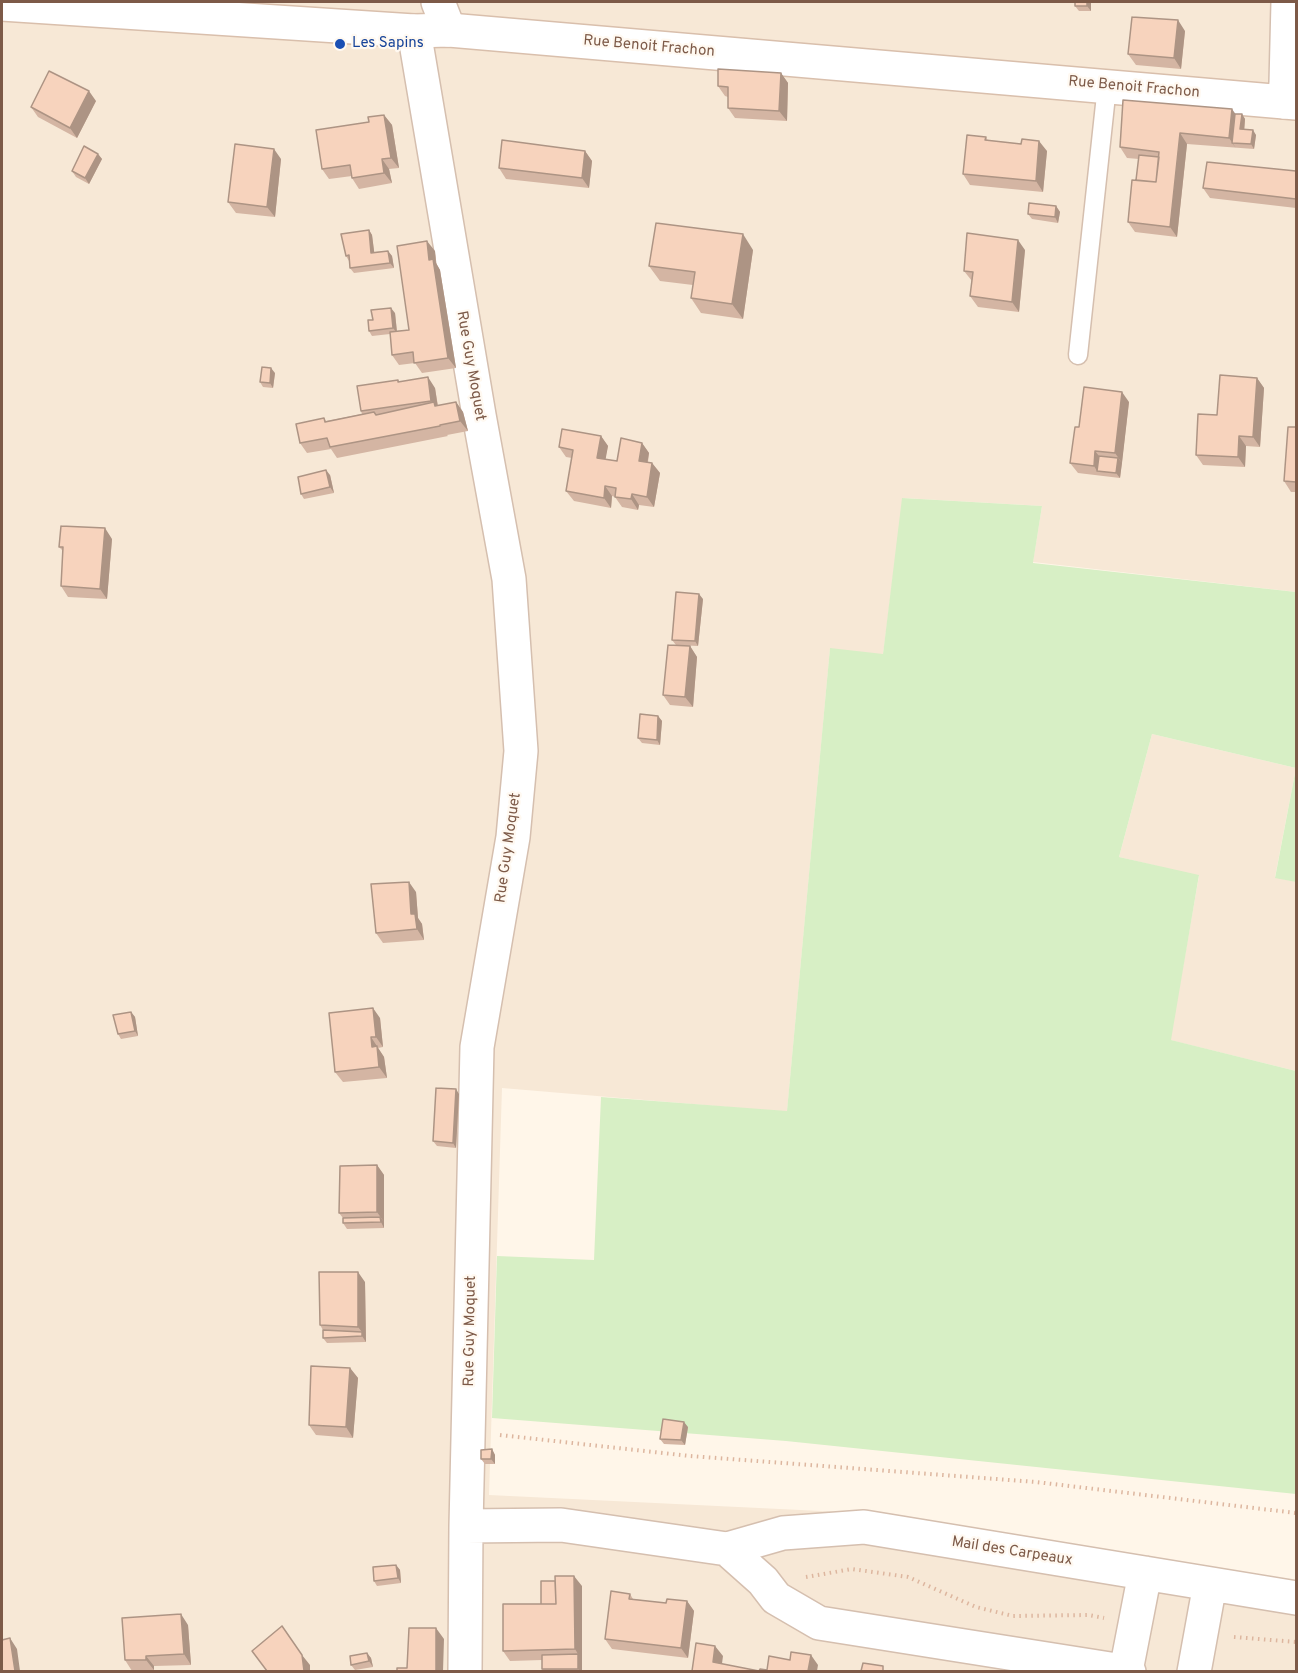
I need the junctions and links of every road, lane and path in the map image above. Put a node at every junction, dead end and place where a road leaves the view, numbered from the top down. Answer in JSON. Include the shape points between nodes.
{"nodes":[{"id":1,"x":1287,"y":2,"type":"edge"},
{"id":2,"x":2,"y":4,"type":"edge"},
{"id":3,"x":443,"y":16,"type":"edge"},
{"id":4,"x":414,"y":31,"type":"junction"},
{"id":5,"x":1107,"y":86,"type":"junction"},
{"id":6,"x":1290,"y":102,"type":"edge"},
{"id":7,"x":1078,"y":355,"type":"dead end"},
{"id":8,"x":469,"y":1431,"type":"junction"},
{"id":9,"x":1296,"y":1513,"type":"edge"},
{"id":10,"x":466,"y":1526,"type":"junction"},
{"id":11,"x":727,"y":1550,"type":"junction"},
{"id":12,"x":1145,"y":1573,"type":"junction"},
{"id":13,"x":1210,"y":1584,"type":"junction"},
{"id":14,"x":776,"y":1598,"type":"junction"},
{"id":15,"x":1296,"y":1598,"type":"edge"},
{"id":16,"x":1135,"y":1624,"type":"junction"},
{"id":17,"x":1201,"y":1634,"type":"junction"},
{"id":18,"x":1296,"y":1642,"type":"edge"},
{"id":19,"x":465,"y":1671,"type":"edge"},
{"id":20,"x":1127,"y":1671,"type":"edge"},
{"id":21,"x":1194,"y":1671,"type":"edge"}],
"edges":[{"from":1,"to":6,"type":"street","via":[[1286,83]]},
{"from":2,"to":4,"type":"street","name":"Rue Benoit Frachon"},
{"from":3,"to":4,"type":"street","name":"Rue Benoit Frachon"},
{"from":3,"to":5,"type":"street","name":"Rue Benoit Frachon"},
{"from":4,"to":8,"type":"street","name":"Rue Guy Moquet","via":[[509,579],[521,752],[513,837],[477,1047]]},
{"from":5,"to":6,"type":"street","name":"Rue Benoit Frachon"},
{"from":5,"to":7,"type":"lane"},
{"from":8,"to":9,"type":"path","via":[[690,1456],[1036,1482]]},
{"from":8,"to":10,"type":"street","name":"Rue Guy Moquet"},
{"from":10,"to":11,"type":"street","name":"Mail des Carpeaux","via":[[561,1526]]},
{"from":10,"to":19,"type":"street","name":"Rue Guy Moquet"},
{"from":11,"to":12,"type":"street","name":"Mail des Carpeaux","via":[[783,1533],[864,1527]]},
{"from":11,"to":14,"type":"street","via":[[763,1581]]},
{"from":12,"to":13,"type":"street","name":"Mail des Carpeaux"},
{"from":12,"to":16,"type":"street"},
{"from":13,"to":15,"type":"street","name":"Mail des Carpeaux"},
{"from":13,"to":17,"type":"street"},
{"from":14,"to":16,"type":"path","via":[[807,1576],[852,1569],[908,1577],[976,1607],[1013,1616],[1089,1615]]},
{"from":14,"to":20,"type":"street","via":[[819,1623]]},
{"from":16,"to":20,"type":"street"},
{"from":17,"to":18,"type":"path"},
{"from":17,"to":21,"type":"street"}]}
